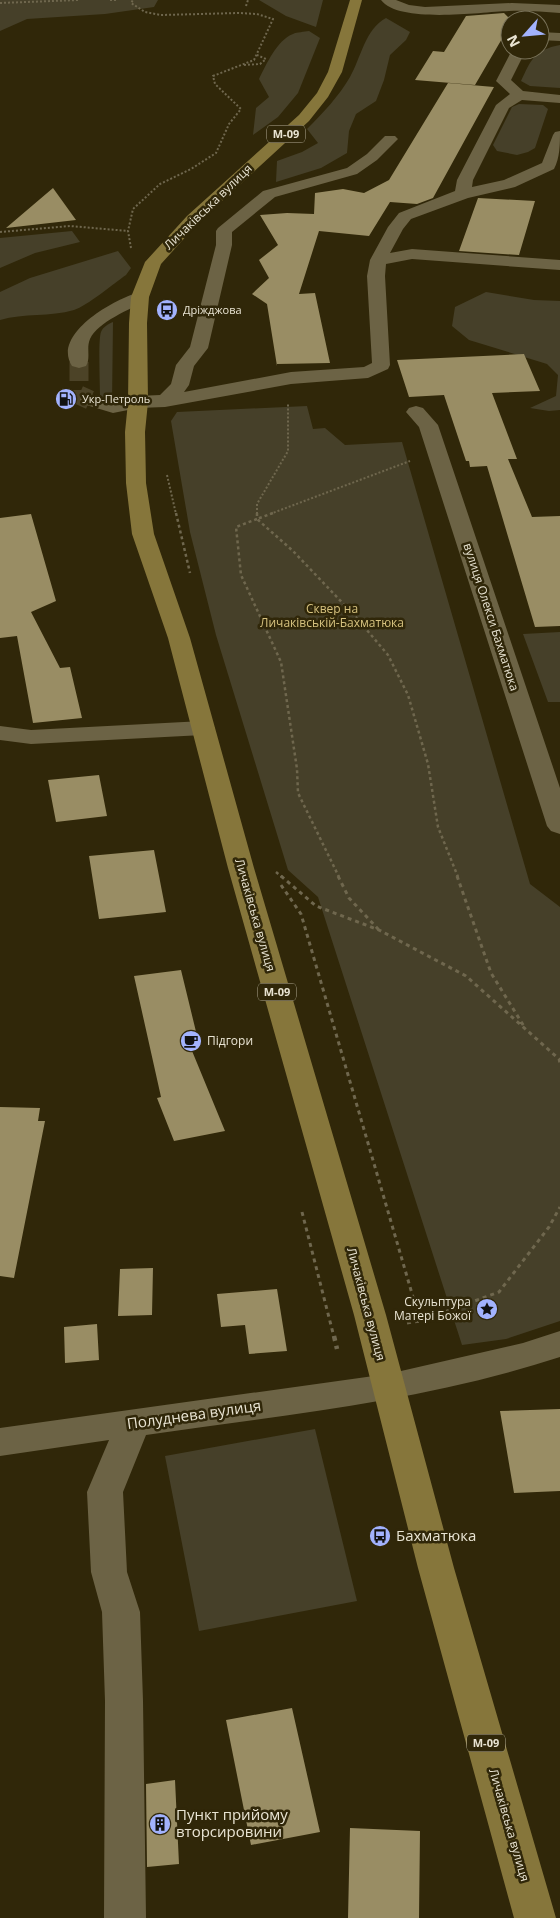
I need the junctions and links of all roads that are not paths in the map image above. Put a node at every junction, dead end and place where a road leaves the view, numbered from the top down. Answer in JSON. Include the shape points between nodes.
{"nodes":[{"id":1,"x":356,"y":0,"type":"edge"},
{"id":2,"x":387,"y":0,"type":"edge"},
{"id":3,"x":560,"y":9,"type":"edge"},
{"id":4,"x":514,"y":60,"type":"edge"},
{"id":5,"x":519,"y":95,"type":"junction"},
{"id":6,"x":560,"y":98,"type":"edge"},
{"id":7,"x":560,"y":135,"type":"edge"},
{"id":8,"x":390,"y":140,"type":"dead end"},
{"id":9,"x":463,"y":194,"type":"junction"},
{"id":10,"x":378,"y":260,"type":"junction"},
{"id":11,"x":560,"y":265,"type":"edge"},
{"id":12,"x":140,"y":298,"type":"junction"},
{"id":13,"x":79,"y":362,"type":"tunnel mouth"},
{"id":14,"x":90,"y":400,"type":"tunnel mouth"},
{"id":15,"x":151,"y":402,"type":"junction"},
{"id":16,"x":422,"y":418,"type":"road end"},
{"id":17,"x":203,"y":728,"type":"junction"},
{"id":18,"x":0,"y":733,"type":"edge"},
{"id":19,"x":560,"y":826,"type":"edge"},
{"id":20,"x":560,"y":1344,"type":"edge"},
{"id":21,"x":523,"y":1356,"type":"junction"},
{"id":22,"x":560,"y":1365,"type":"edge"},
{"id":23,"x":388,"y":1387,"type":"junction"},
{"id":24,"x":134,"y":1423,"type":"junction"},
{"id":25,"x":0,"y":1442,"type":"edge"},
{"id":26,"x":125,"y":1918,"type":"edge"},
{"id":27,"x":535,"y":1918,"type":"edge"}],
"edges":[{"from":1,"to":12,"type":"main road","name":"Личаківська вулиця","number":"М-09","via":[[335,72],[323,94],[304,118],[193,219],[153,262]]},
{"from":2,"to":3,"type":"street","via":[[397,8],[426,10]]},
{"from":4,"to":5,"type":"street","via":[[503,82]]},
{"from":5,"to":6,"type":"street"},
{"from":5,"to":9,"type":"street","via":[[503,105],[465,180]]},
{"from":7,"to":9,"type":"street","via":[[549,166],[509,184]]},
{"from":8,"to":15,"type":"street","via":[[352,171],[269,194],[224,231],[224,245],[198,348],[185,365],[180,385]]},
{"from":9,"to":10,"type":"street","via":[[405,216]]},
{"from":10,"to":11,"type":"street","via":[[412,254]]},
{"from":10,"to":15,"type":"street","via":[[381,366],[368,372],[291,378]]},
{"from":12,"to":13,"type":"street","via":[[96,321],[87,330],[80,340]]},
{"from":12,"to":15,"type":"main road","name":"Личаківська вулиця","number":"М-09"},
{"from":14,"to":15,"type":"street","via":[[113,407]]},
{"from":15,"to":17,"type":"main road","name":"Личаківська вулиця","number":"М-09","via":[[135,432],[136,483],[143,534],[179,638]]},
{"from":16,"to":19,"type":"street","name":"вулиця Олекси Бахматюка"},
{"from":17,"to":18,"type":"street","via":[[31,737]]},
{"from":17,"to":23,"type":"main road","name":"Личаківська вулиця","number":"М-09"},
{"from":20,"to":21,"type":"street"},
{"from":21,"to":22,"type":"street"},
{"from":21,"to":23,"type":"street"},
{"from":23,"to":24,"type":"street","name":"Полуднева вулиця"},
{"from":23,"to":27,"type":"main road","name":"Личаківська вулиця","number":"М-09"},
{"from":24,"to":25,"type":"street","name":"Полуднева вулиця"},
{"from":24,"to":26,"type":"street","via":[[105,1492],[109,1572],[121,1612]]}]}
